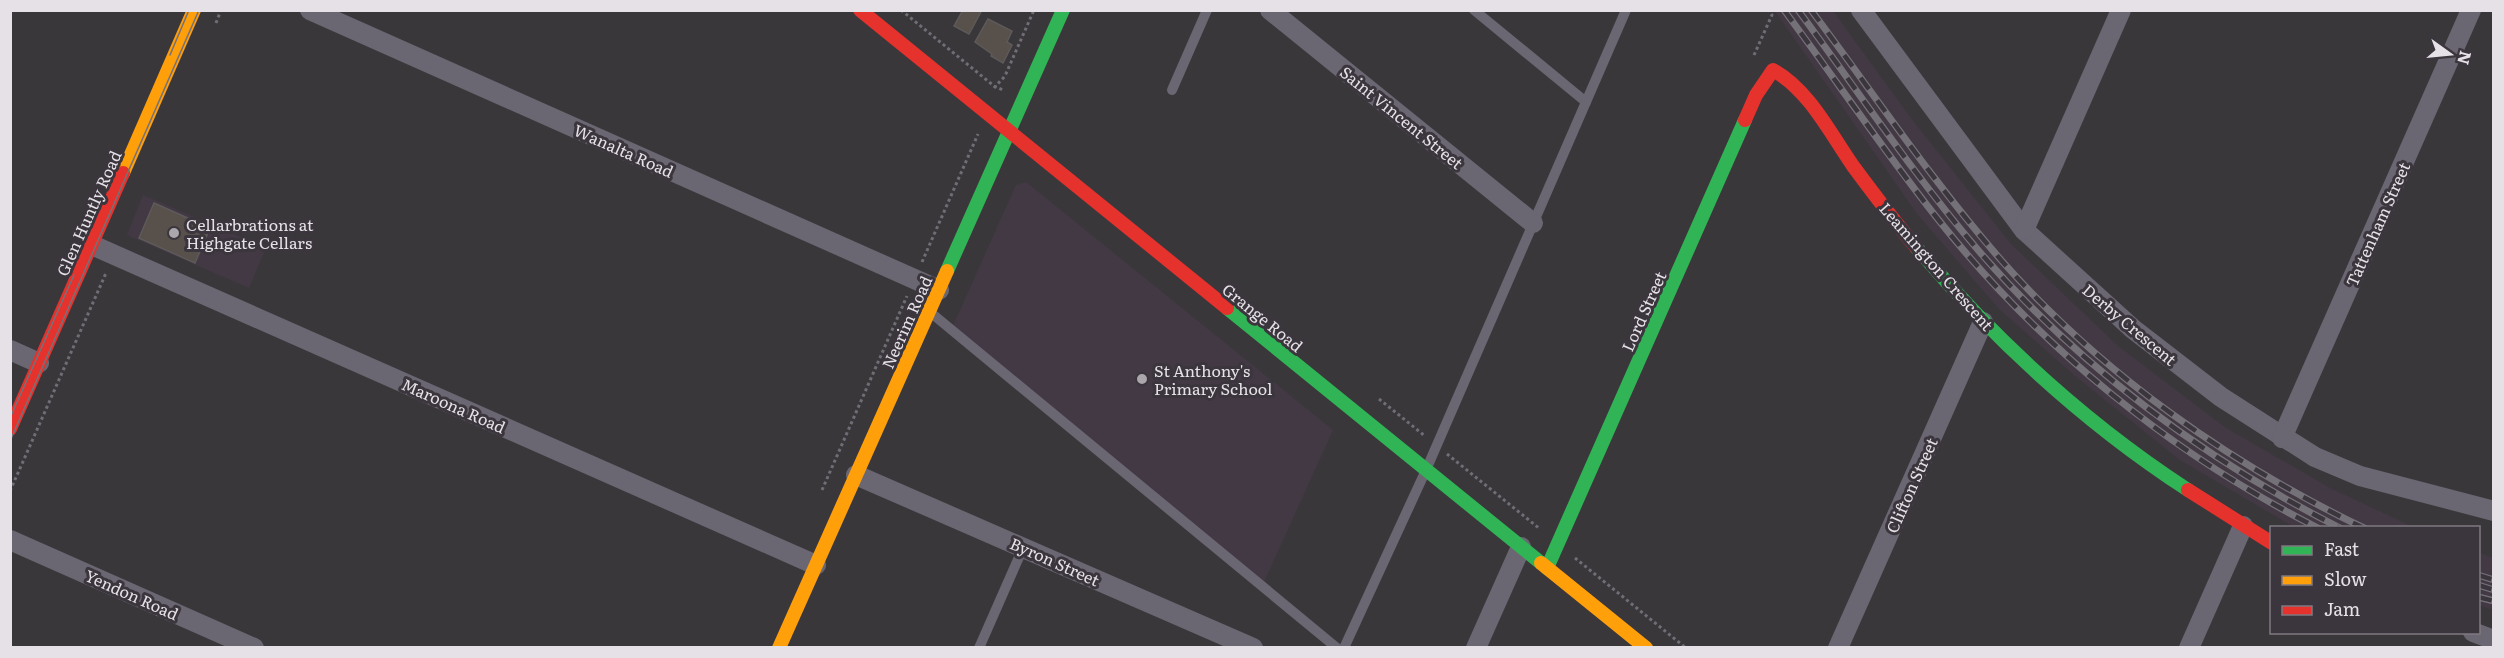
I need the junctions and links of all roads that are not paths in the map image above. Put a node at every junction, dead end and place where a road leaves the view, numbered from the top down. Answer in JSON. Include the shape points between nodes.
{"nodes":[{"id":1,"x":194,"y":10,"type":"edge"},
{"id":2,"x":310,"y":10,"type":"edge"},
{"id":3,"x":860,"y":10,"type":"edge"},
{"id":4,"x":1063,"y":10,"type":"edge"},
{"id":5,"x":1207,"y":10,"type":"edge"},
{"id":6,"x":1270,"y":10,"type":"edge"},
{"id":7,"x":1474,"y":10,"type":"edge"},
{"id":8,"x":1626,"y":10,"type":"edge"},
{"id":9,"x":1861,"y":10,"type":"edge"},
{"id":10,"x":2121,"y":10,"type":"edge"},
{"id":11,"x":2471,"y":10,"type":"edge"},
{"id":12,"x":1773,"y":70,"type":"joint"},
{"id":13,"x":1172,"y":90,"type":"dead end"},
{"id":14,"x":1586,"y":102,"type":"junction"},
{"id":15,"x":1009,"y":132,"type":"junction"},
{"id":16,"x":1533,"y":223,"type":"junction"},
{"id":17,"x":2024,"y":230,"type":"junction"},
{"id":18,"x":92,"y":245,"type":"junction"},
{"id":19,"x":939,"y":290,"type":"junction"},
{"id":20,"x":929,"y":311,"type":"junction"},
{"id":21,"x":1983,"y":322,"type":"junction"},
{"id":22,"x":10,"y":350,"type":"edge"},
{"id":23,"x":39,"y":363,"type":"junction"},
{"id":24,"x":10,"y":429,"type":"edge"},
{"id":25,"x":2282,"y":438,"type":"junction"},
{"id":26,"x":1426,"y":470,"type":"junction"},
{"id":27,"x":856,"y":475,"type":"junction"},
{"id":28,"x":2493,"y":512,"type":"edge"},
{"id":29,"x":2243,"y":526,"type":"junction"},
{"id":30,"x":10,"y":540,"type":"edge"},
{"id":31,"x":2270,"y":542,"type":"edge"},
{"id":32,"x":1521,"y":547,"type":"junction"},
{"id":33,"x":1023,"y":548,"type":"junction"},
{"id":34,"x":816,"y":565,"type":"junction"},
{"id":35,"x":1547,"y":568,"type":"junction"},
{"id":36,"x":2476,"y":634,"type":"edge"},
{"id":37,"x":2493,"y":640,"type":"edge"},
{"id":38,"x":254,"y":648,"type":"edge"},
{"id":39,"x":779,"y":648,"type":"edge"},
{"id":40,"x":979,"y":648,"type":"edge"},
{"id":41,"x":1253,"y":648,"type":"edge"},
{"id":42,"x":1337,"y":648,"type":"edge"},
{"id":43,"x":1344,"y":648,"type":"edge"},
{"id":44,"x":1476,"y":648,"type":"edge"},
{"id":45,"x":1646,"y":648,"type":"edge"},
{"id":46,"x":1838,"y":648,"type":"edge"},
{"id":47,"x":2189,"y":648,"type":"edge"}],
"edges":[{"from":1,"to":18,"type":"main road","name":"Glen Huntly Road"},
{"from":2,"to":19,"type":"street","name":"Wanalta Road"},
{"from":3,"to":15,"type":"main road","name":"Grange Road"},
{"from":4,"to":15,"type":"main road","name":"Neerim Road"},
{"from":5,"to":13,"type":"lane"},
{"from":6,"to":16,"type":"street","name":"Saint Vincent Street"},
{"from":7,"to":14,"type":"lane"},
{"from":8,"to":14,"type":"lane"},
{"from":9,"to":17,"type":"street","name":"Derby Crescent"},
{"from":10,"to":17,"type":"street"},
{"from":11,"to":25,"type":"street","name":"Tattenham Street"},
{"from":12,"to":21,"type":"main road","name":"Leamington Crescent","via":[[1798,90],[1911,240]]},
{"from":12,"to":35,"type":"main road","name":"Lord Street","via":[[1756,95]]},
{"from":14,"to":16,"type":"lane"},
{"from":15,"to":19,"type":"main road","name":"Neerim Road"},
{"from":15,"to":26,"type":"main road","name":"Grange Road"},
{"from":16,"to":26,"type":"lane"},
{"from":17,"to":25,"type":"street","name":"Derby Crescent","via":[[2133,329]]},
{"from":18,"to":23,"type":"main road","name":"Glen Huntly Road"},
{"from":18,"to":34,"type":"street","name":"Maroona Road"},
{"from":19,"to":20,"type":"main road","name":"Neerim Road"},
{"from":20,"to":27,"type":"main road","name":"Neerim Road"},
{"from":20,"to":42,"type":"lane"},
{"from":21,"to":29,"type":"main road","name":"Leamington Crescent","via":[[2037,375],[2109,435]]},
{"from":21,"to":46,"type":"street","name":"Clifton Street"},
{"from":22,"to":23,"type":"street"},
{"from":23,"to":24,"type":"main road","name":"Glen Huntly Road"},
{"from":25,"to":28,"type":"street","name":"Derby Crescent","via":[[2360,476]]},
{"from":26,"to":32,"type":"main road","name":"Grange Road"},
{"from":26,"to":43,"type":"lane"},
{"from":27,"to":33,"type":"street","name":"Byron Street"},
{"from":27,"to":34,"type":"main road","name":"Neerim Road"},
{"from":29,"to":31,"type":"main road","name":"Leamington Crescent"},
{"from":29,"to":47,"type":"street"},
{"from":30,"to":38,"type":"street","name":"Yendon Road"},
{"from":32,"to":35,"type":"main road","name":"Grange Road"},
{"from":32,"to":44,"type":"street"},
{"from":33,"to":40,"type":"lane"},
{"from":33,"to":41,"type":"street","name":"Byron Street"},
{"from":34,"to":39,"type":"main road","name":"Neerim Road"},
{"from":35,"to":45,"type":"main road","name":"Grange Road"},
{"from":36,"to":37,"type":"street"}]}
